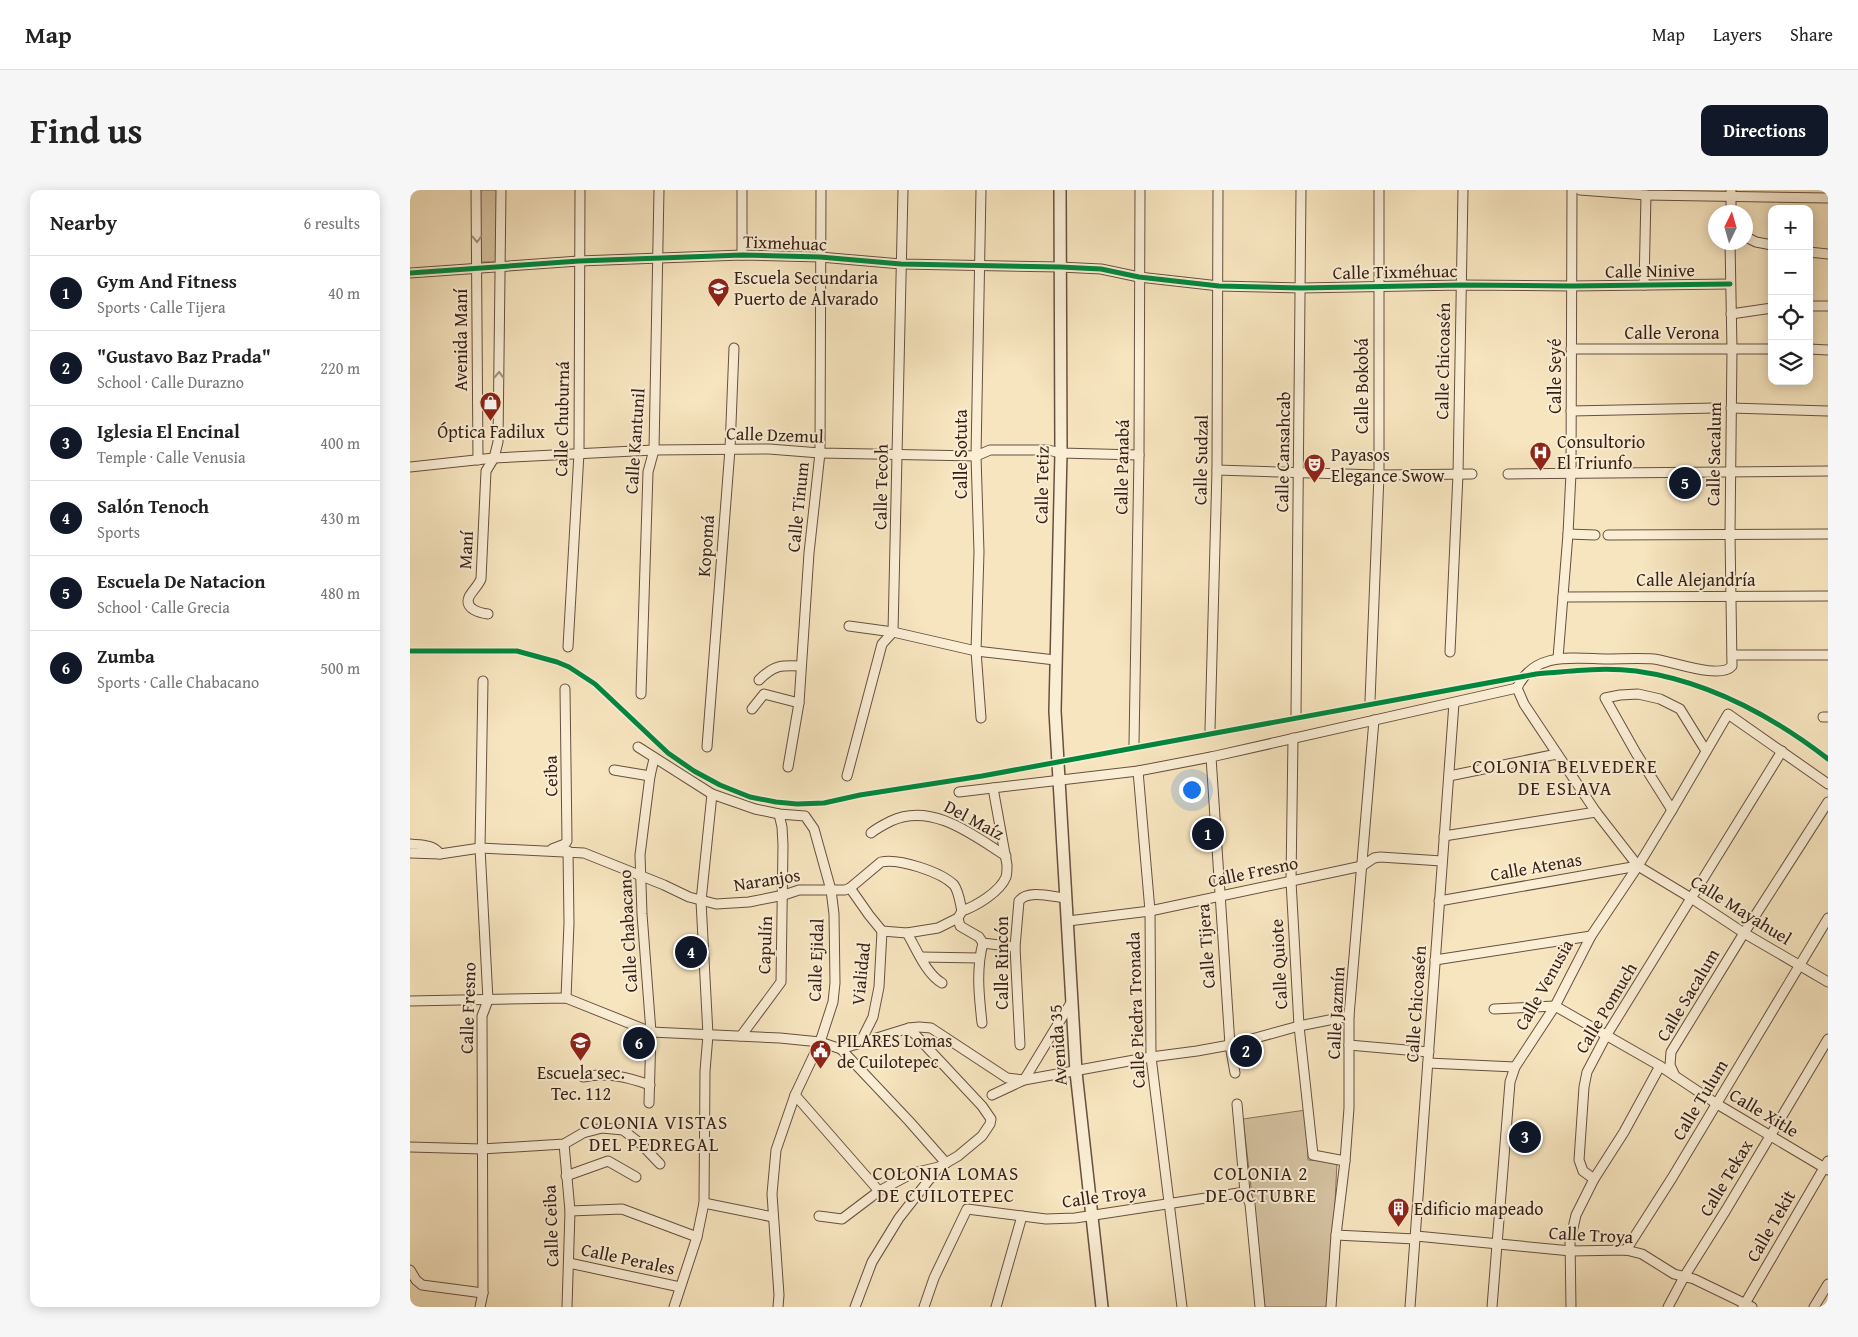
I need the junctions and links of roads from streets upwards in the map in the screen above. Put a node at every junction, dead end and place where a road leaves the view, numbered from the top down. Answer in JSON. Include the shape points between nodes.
{"nodes":[{"id":1,"x":476,"y":190,"type":"edge"},
{"id":2,"x":501,"y":190,"type":"edge"},
{"id":3,"x":580,"y":190,"type":"edge"},
{"id":4,"x":659,"y":190,"type":"edge"},
{"id":5,"x":742,"y":190,"type":"edge"},
{"id":6,"x":821,"y":190,"type":"edge"},
{"id":7,"x":903,"y":190,"type":"edge"},
{"id":8,"x":981,"y":190,"type":"edge"},
{"id":9,"x":1060,"y":190,"type":"edge"},
{"id":10,"x":1140,"y":190,"type":"edge"},
{"id":11,"x":1218,"y":190,"type":"edge"},
{"id":12,"x":1301,"y":190,"type":"edge"},
{"id":13,"x":1380,"y":190,"type":"edge"},
{"id":14,"x":1463,"y":190,"type":"edge"},
{"id":15,"x":1572,"y":190,"type":"edge"},
{"id":16,"x":1580,"y":190,"type":"edge"},
{"id":17,"x":1731,"y":194,"type":"edge"},
{"id":18,"x":1646,"y":195,"type":"junction"},
{"id":19,"x":1828,"y":198,"type":"edge"},
{"id":20,"x":1753,"y":240,"type":"edge"},
{"id":21,"x":1768,"y":244,"type":"edge"},
{"id":22,"x":1730,"y":250,"type":"edge"},
{"id":23,"x":1813,"y":252,"type":"edge"},
{"id":24,"x":1828,"y":254,"type":"edge"},
{"id":25,"x":742,"y":255,"type":"junction"},
{"id":26,"x":820,"y":257,"type":"junction"},
{"id":27,"x":658,"y":258,"type":"junction"},
{"id":28,"x":579,"y":261,"type":"junction"},
{"id":29,"x":901,"y":264,"type":"junction"},
{"id":30,"x":501,"y":266,"type":"junction"},
{"id":31,"x":981,"y":266,"type":"junction"},
{"id":32,"x":477,"y":267,"type":"junction"},
{"id":33,"x":1060,"y":267,"type":"junction"},
{"id":34,"x":410,"y":272,"type":"edge"},
{"id":35,"x":1140,"y":277,"type":"junction"},
{"id":36,"x":1730,"y":284,"type":"junction"},
{"id":37,"x":1461,"y":285,"type":"junction"},
{"id":38,"x":1644,"y":285,"type":"junction"},
{"id":39,"x":1219,"y":286,"type":"junction"},
{"id":40,"x":1378,"y":286,"type":"junction"},
{"id":41,"x":1571,"y":286,"type":"junction"},
{"id":42,"x":1301,"y":288,"type":"junction"},
{"id":43,"x":1813,"y":306,"type":"edge"},
{"id":44,"x":1828,"y":306,"type":"edge"},
{"id":45,"x":1768,"y":309,"type":"edge"},
{"id":46,"x":1731,"y":314,"type":"junction"},
{"id":47,"x":734,"y":348,"type":"dead end"},
{"id":48,"x":1732,"y":348,"type":"junction"},
{"id":49,"x":1571,"y":349,"type":"junction"},
{"id":50,"x":1768,"y":349,"type":"edge"},
{"id":51,"x":1813,"y":349,"type":"edge"},
{"id":52,"x":1828,"y":350,"type":"edge"},
{"id":53,"x":1715,"y":408,"type":"dead end"},
{"id":54,"x":1731,"y":408,"type":"junction"},
{"id":55,"x":1571,"y":411,"type":"junction"},
{"id":56,"x":1828,"y":411,"type":"edge"},
{"id":57,"x":730,"y":449,"type":"junction"},
{"id":58,"x":654,"y":450,"type":"junction"},
{"id":59,"x":579,"y":453,"type":"junction"},
{"id":60,"x":820,"y":453,"type":"junction"},
{"id":61,"x":1061,"y":453,"type":"junction"},
{"id":62,"x":898,"y":454,"type":"junction"},
{"id":63,"x":1139,"y":455,"type":"junction"},
{"id":64,"x":976,"y":456,"type":"junction"},
{"id":65,"x":494,"y":458,"type":"junction"},
{"id":66,"x":478,"y":460,"type":"junction"},
{"id":67,"x":410,"y":467,"type":"edge"},
{"id":68,"x":1218,"y":470,"type":"junction"},
{"id":69,"x":486,"y":471,"type":"junction"},
{"id":70,"x":1828,"y":471,"type":"edge"},
{"id":71,"x":1730,"y":472,"type":"junction"},
{"id":72,"x":1571,"y":473,"type":"junction"},
{"id":73,"x":1299,"y":474,"type":"junction"},
{"id":74,"x":1458,"y":474,"type":"junction"},
{"id":75,"x":1472,"y":474,"type":"dead end"},
{"id":76,"x":1508,"y":474,"type":"dead end"},
{"id":77,"x":1379,"y":475,"type":"junction"},
{"id":78,"x":1568,"y":534,"type":"junction"},
{"id":79,"x":1730,"y":534,"type":"junction"},
{"id":80,"x":1828,"y":534,"type":"edge"},
{"id":81,"x":1594,"y":535,"type":"dead end"},
{"id":82,"x":1608,"y":535,"type":"dead end"},
{"id":83,"x":1828,"y":596,"type":"edge"},
{"id":84,"x":1563,"y":597,"type":"junction"},
{"id":85,"x":1730,"y":597,"type":"junction"},
{"id":86,"x":488,"y":614,"type":"dead end"},
{"id":87,"x":848,"y":626,"type":"dead end"},
{"id":88,"x":893,"y":632,"type":"junction"},
{"id":89,"x":568,"y":647,"type":"dead end"},
{"id":90,"x":976,"y":651,"type":"junction"},
{"id":91,"x":1450,"y":652,"type":"dead end"},
{"id":92,"x":1732,"y":655,"type":"junction"},
{"id":93,"x":1828,"y":656,"type":"edge"},
{"id":94,"x":1558,"y":658,"type":"junction"},
{"id":95,"x":1055,"y":660,"type":"junction"},
{"id":96,"x":801,"y":666,"type":"junction"},
{"id":97,"x":483,"y":680,"type":"dead end"},
{"id":98,"x":759,"y":680,"type":"dead end"},
{"id":99,"x":1517,"y":688,"type":"junction"},
{"id":100,"x":565,"y":689,"type":"dead end"},
{"id":101,"x":641,"y":694,"type":"dead end"},
{"id":102,"x":1370,"y":701,"type":"dead end"},
{"id":103,"x":799,"y":702,"type":"junction"},
{"id":104,"x":1454,"y":702,"type":"junction"},
{"id":105,"x":752,"y":708,"type":"dead end"},
{"id":106,"x":1296,"y":714,"type":"dead end"},
{"id":107,"x":981,"y":718,"type":"dead end"},
{"id":108,"x":1374,"y":720,"type":"junction"},
{"id":109,"x":1210,"y":730,"type":"dead end"},
{"id":110,"x":1293,"y":738,"type":"junction"},
{"id":111,"x":1134,"y":744,"type":"dead end"},
{"id":112,"x":638,"y":747,"type":"dead end"},
{"id":113,"x":707,"y":747,"type":"dead end"},
{"id":114,"x":1706,"y":751,"type":"junction"},
{"id":115,"x":1782,"y":751,"type":"junction"},
{"id":116,"x":1557,"y":754,"type":"junction"},
{"id":117,"x":1211,"y":757,"type":"junction"},
{"id":118,"x":654,"y":759,"type":"junction"},
{"id":119,"x":788,"y":767,"type":"dead end"},
{"id":120,"x":614,"y":770,"type":"dead end"},
{"id":121,"x":1138,"y":770,"type":"junction"},
{"id":122,"x":650,"y":776,"type":"junction"},
{"id":123,"x":847,"y":776,"type":"dead end"},
{"id":124,"x":1448,"y":776,"type":"junction"},
{"id":125,"x":1059,"y":780,"type":"junction"},
{"id":126,"x":1828,"y":784,"type":"edge"},
{"id":127,"x":993,"y":788,"type":"junction"},
{"id":128,"x":959,"y":792,"type":"dead end"},
{"id":129,"x":712,"y":794,"type":"junction"},
{"id":130,"x":1828,"y":802,"type":"edge"},
{"id":131,"x":1672,"y":810,"type":"junction"},
{"id":132,"x":1596,"y":812,"type":"junction"},
{"id":133,"x":779,"y":814,"type":"junction"},
{"id":134,"x":871,"y":833,"type":"dead end"},
{"id":135,"x":1444,"y":836,"type":"junction"},
{"id":136,"x":410,"y":844,"type":"edge"},
{"id":137,"x":480,"y":848,"type":"junction"},
{"id":138,"x":550,"y":851,"type":"junction"},
{"id":139,"x":568,"y":851,"type":"junction"},
{"id":140,"x":410,"y":853,"type":"edge"},
{"id":141,"x":440,"y":854,"type":"junction"},
{"id":142,"x":1006,"y":856,"type":"junction"},
{"id":143,"x":1442,"y":861,"type":"junction"},
{"id":144,"x":1362,"y":866,"type":"junction"},
{"id":145,"x":1638,"y":866,"type":"junction"},
{"id":146,"x":641,"y":875,"type":"junction"},
{"id":147,"x":1290,"y":881,"type":"junction"},
{"id":148,"x":850,"y":888,"type":"junction"},
{"id":149,"x":831,"y":890,"type":"junction"},
{"id":150,"x":784,"y":895,"type":"junction"},
{"id":151,"x":1219,"y":896,"type":"junction"},
{"id":152,"x":1066,"y":898,"type":"junction"},
{"id":153,"x":1691,"y":898,"type":"junction"},
{"id":154,"x":701,"y":901,"type":"junction"},
{"id":155,"x":1439,"y":901,"type":"junction"},
{"id":156,"x":1150,"y":911,"type":"junction"},
{"id":157,"x":960,"y":915,"type":"junction"},
{"id":158,"x":1828,"y":918,"type":"edge"},
{"id":159,"x":1068,"y":921,"type":"junction"},
{"id":160,"x":882,"y":931,"type":"junction"},
{"id":161,"x":1744,"y":933,"type":"junction"},
{"id":162,"x":907,"y":934,"type":"junction"},
{"id":163,"x":1591,"y":936,"type":"junction"},
{"id":164,"x":983,"y":942,"type":"junction"},
{"id":165,"x":1015,"y":947,"type":"junction"},
{"id":166,"x":921,"y":957,"type":"junction"},
{"id":167,"x":979,"y":958,"type":"junction"},
{"id":168,"x":1435,"y":960,"type":"junction"},
{"id":169,"x":1799,"y":965,"type":"junction"},
{"id":170,"x":942,"y":982,"type":"dead end"},
{"id":171,"x":1828,"y":982,"type":"edge"},
{"id":172,"x":566,"y":998,"type":"junction"},
{"id":173,"x":488,"y":1000,"type":"junction"},
{"id":174,"x":410,"y":1001,"type":"edge"},
{"id":175,"x":1072,"y":1001,"type":"junction"},
{"id":176,"x":1555,"y":1006,"type":"junction"},
{"id":177,"x":1494,"y":1009,"type":"dead end"},
{"id":178,"x":1349,"y":1016,"type":"junction"},
{"id":179,"x":982,"y":1023,"type":"dead end"},
{"id":180,"x":1299,"y":1026,"type":"junction"},
{"id":181,"x":909,"y":1028,"type":"junction"},
{"id":182,"x":651,"y":1032,"type":"junction"},
{"id":183,"x":708,"y":1035,"type":"junction"},
{"id":184,"x":741,"y":1036,"type":"junction"},
{"id":185,"x":1606,"y":1036,"type":"junction"},
{"id":186,"x":1828,"y":1039,"type":"edge"},
{"id":187,"x":861,"y":1041,"type":"junction"},
{"id":188,"x":820,"y":1042,"type":"junction"},
{"id":189,"x":1020,"y":1045,"type":"dead end"},
{"id":190,"x":1230,"y":1045,"type":"junction"},
{"id":191,"x":1349,"y":1046,"type":"junction"},
{"id":192,"x":840,"y":1049,"type":"junction"},
{"id":193,"x":1429,"y":1052,"type":"junction"},
{"id":194,"x":1151,"y":1057,"type":"junction"},
{"id":195,"x":1428,"y":1063,"type":"junction"},
{"id":196,"x":1660,"y":1066,"type":"junction"},
{"id":197,"x":1515,"y":1067,"type":"junction"},
{"id":198,"x":1076,"y":1072,"type":"junction"},
{"id":199,"x":1235,"y":1073,"type":"dead end"},
{"id":200,"x":1675,"y":1076,"type":"junction"},
{"id":201,"x":583,"y":1077,"type":"dead end"},
{"id":202,"x":1024,"y":1080,"type":"junction"},
{"id":203,"x":650,"y":1085,"type":"junction"},
{"id":204,"x":795,"y":1095,"type":"junction"},
{"id":205,"x":992,"y":1095,"type":"dead end"},
{"id":206,"x":649,"y":1103,"type":"dead end"},
{"id":207,"x":1237,"y":1104,"type":"dead end"},
{"id":208,"x":1717,"y":1104,"type":"junction"},
{"id":209,"x":1770,"y":1136,"type":"junction"},
{"id":210,"x":564,"y":1144,"type":"junction"},
{"id":211,"x":410,"y":1147,"type":"edge"},
{"id":212,"x":482,"y":1149,"type":"junction"},
{"id":213,"x":1345,"y":1161,"type":"junction"},
{"id":214,"x":660,"y":1164,"type":"dead end"},
{"id":215,"x":942,"y":1165,"type":"junction"},
{"id":216,"x":1827,"y":1166,"type":"edge"},
{"id":217,"x":566,"y":1176,"type":"junction"},
{"id":218,"x":636,"y":1177,"type":"dead end"},
{"id":219,"x":1594,"y":1179,"type":"junction"},
{"id":220,"x":879,"y":1191,"type":"junction"},
{"id":221,"x":1245,"y":1192,"type":"junction"},
{"id":222,"x":704,"y":1203,"type":"junction"},
{"id":223,"x":1169,"y":1203,"type":"junction"},
{"id":224,"x":570,"y":1211,"type":"junction"},
{"id":225,"x":1091,"y":1215,"type":"junction"},
{"id":226,"x":819,"y":1216,"type":"dead end"},
{"id":227,"x":1022,"y":1216,"type":"junction"},
{"id":228,"x":773,"y":1217,"type":"junction"},
{"id":229,"x":1336,"y":1235,"type":"junction"},
{"id":230,"x":697,"y":1237,"type":"junction"},
{"id":231,"x":1416,"y":1237,"type":"junction"},
{"id":232,"x":1496,"y":1244,"type":"junction"},
{"id":233,"x":1626,"y":1250,"type":"junction"},
{"id":234,"x":1571,"y":1251,"type":"junction"},
{"id":235,"x":569,"y":1263,"type":"junction"},
{"id":236,"x":410,"y":1270,"type":"edge"},
{"id":237,"x":1684,"y":1276,"type":"junction"},
{"id":238,"x":1828,"y":1284,"type":"edge"},
{"id":239,"x":680,"y":1287,"type":"junction"},
{"id":240,"x":482,"y":1293,"type":"junction"},
{"id":241,"x":1747,"y":1306,"type":"edge"},
{"id":242,"x":480,"y":1307,"type":"edge"},
{"id":243,"x":567,"y":1307,"type":"edge"},
{"id":244,"x":674,"y":1307,"type":"edge"},
{"id":245,"x":778,"y":1307,"type":"edge"},
{"id":246,"x":855,"y":1307,"type":"edge"},
{"id":247,"x":924,"y":1307,"type":"edge"},
{"id":248,"x":996,"y":1307,"type":"edge"},
{"id":249,"x":1102,"y":1307,"type":"edge"},
{"id":250,"x":1182,"y":1307,"type":"edge"},
{"id":251,"x":1260,"y":1307,"type":"edge"},
{"id":252,"x":1331,"y":1307,"type":"edge"},
{"id":253,"x":1410,"y":1307,"type":"edge"},
{"id":254,"x":1492,"y":1307,"type":"edge"},
{"id":255,"x":1570,"y":1307,"type":"edge"},
{"id":256,"x":1668,"y":1307,"type":"edge"},
{"id":257,"x":1814,"y":1307,"type":"edge"}],
"edges":[{"from":1,"to":32,"type":"street","name":"Avenida Maní","one_way":true},
{"from":2,"to":30,"type":"street"},
{"from":3,"to":28,"type":"street","name":"Calle Chuburná"},
{"from":4,"to":27,"type":"street","name":"Calle Kantunil"},
{"from":5,"to":25,"type":"street"},
{"from":6,"to":26,"type":"street","name":"Calle Tinum"},
{"from":7,"to":29,"type":"street","name":"Calle Tecoh"},
{"from":8,"to":31,"type":"street","name":"Calle Sotuta"},
{"from":9,"to":33,"type":"street","name":"Calle Tetiz"},
{"from":10,"to":35,"type":"street","name":"Calle Panabá"},
{"from":11,"to":39,"type":"street","name":"Calle Sudzal"},
{"from":12,"to":42,"type":"street","name":"Calle Cansahcab"},
{"from":13,"to":40,"type":"street","name":"Calle Bokobá"},
{"from":14,"to":37,"type":"street","name":"Calle Chicoasén"},
{"from":15,"to":41,"type":"street","name":"Calle Seyé"},
{"from":16,"to":18,"type":"street"},
{"from":17,"to":18,"type":"street"},
{"from":17,"to":19,"type":"street"},
{"from":18,"to":38,"type":"street"},
{"from":20,"to":21,"type":"street"},
{"from":22,"to":36,"type":"street","name":"Calle Sacalum"},
{"from":23,"to":24,"type":"street"},
{"from":25,"to":26,"type":"street","name":"Tixmehuac"},
{"from":25,"to":27,"type":"street","name":"Tixmehuac"},
{"from":26,"to":29,"type":"street","name":"Tixmehuac"},
{"from":26,"to":60,"type":"street","name":"Calle Tinum"},
{"from":27,"to":28,"type":"street","name":"Tixmehuac"},
{"from":27,"to":58,"type":"street","name":"Calle Kantunil"},
{"from":28,"to":30,"type":"street","name":"Tixmehuac"},
{"from":28,"to":59,"type":"street","name":"Calle Chuburná"},
{"from":29,"to":31,"type":"street","name":"Tixmehuac"},
{"from":29,"to":62,"type":"street","name":"Calle Tecoh"},
{"from":30,"to":32,"type":"street","name":"Tixmehuac"},
{"from":65,"to":30,"type":"street","one_way":true,"via":[[498,442]]},
{"from":31,"to":33,"type":"street","name":"Tixmehuac"},
{"from":31,"to":64,"type":"street","name":"Calle Sotuta"},
{"from":32,"to":34,"type":"street","name":"Tixmehuac"},
{"from":32,"to":66,"type":"street","name":"Avenida Maní"},
{"from":33,"to":35,"type":"street","name":"Tixmehuac","via":[[1101,269]]},
{"from":33,"to":61,"type":"street","name":"Calle Tetiz"},
{"from":35,"to":39,"type":"street","name":"Tixmehuac"},
{"from":35,"to":63,"type":"street","name":"Calle Panabá"},
{"from":36,"to":38,"type":"street","name":"Calle Ninive"},
{"from":36,"to":46,"type":"street","name":"Calle Sacalum"},
{"from":37,"to":40,"type":"street","name":"Calle Tixméhuac"},
{"from":37,"to":41,"type":"street","name":"Calle Tixméhuac"},
{"from":37,"to":74,"type":"street","name":"Calle Chicoasén"},
{"from":38,"to":41,"type":"street","name":"Calle Ninive"},
{"from":39,"to":42,"type":"street","name":"Calle Tixméhuac"},
{"from":39,"to":68,"type":"street","name":"Calle Sudzal"},
{"from":40,"to":42,"type":"street","name":"Calle Tixméhuac"},
{"from":40,"to":77,"type":"street","name":"Calle Bokobá"},
{"from":41,"to":49,"type":"street","name":"Calle Seyé"},
{"from":42,"to":73,"type":"street","name":"Calle Cansahcab"},
{"from":43,"to":44,"type":"street"},
{"from":45,"to":46,"type":"street"},
{"from":46,"to":48,"type":"street","name":"Calle Sacalum"},
{"from":47,"to":57,"type":"street","name":"Kopomá"},
{"from":48,"to":49,"type":"street","name":"Calle Verona"},
{"from":48,"to":50,"type":"street","name":"Calle Verona"},
{"from":48,"to":54,"type":"street","name":"Calle Sacalum"},
{"from":49,"to":55,"type":"street","name":"Calle Seyé"},
{"from":51,"to":52,"type":"street"},
{"from":53,"to":55,"type":"street"},
{"from":54,"to":56,"type":"street"},
{"from":54,"to":71,"type":"street","name":"Calle Sacalum"},
{"from":55,"to":72,"type":"street","name":"Calle Seyé"},
{"from":57,"to":58,"type":"street","name":"Calle Dzemul"},
{"from":57,"to":60,"type":"street","name":"Calle Dzemul"},
{"from":57,"to":113,"type":"street","name":"Kopomá"},
{"from":58,"to":59,"type":"street","name":"Calle Dzemul"},
{"from":58,"to":101,"type":"street","name":"Calle Kantunil","via":[[648,472]]},
{"from":59,"to":65,"type":"street","name":"Calle Dzemul"},
{"from":59,"to":89,"type":"street","name":"Calle Chuburná"},
{"from":60,"to":62,"type":"street","name":"Calle Dzemul"},
{"from":60,"to":96,"type":"street","name":"Calle Tinum"},
{"from":61,"to":63,"type":"street","name":"Calle Dzemul"},
{"from":61,"to":64,"type":"street","name":"Calle Dzemul","via":[[990,450]]},
{"from":61,"to":95,"type":"street","name":"Calle Tetiz"},
{"from":62,"to":64,"type":"street","name":"Calle Dzemul"},
{"from":62,"to":88,"type":"street","name":"Calle Tecoh"},
{"from":63,"to":111,"type":"street","name":"Calle Panabá"},
{"from":64,"to":90,"type":"street","name":"Calle Sotuta","via":[[979,552]]},
{"from":65,"to":66,"type":"street","name":"Calle Dzemul"},
{"from":65,"to":69,"type":"street","name":"Maní"},
{"from":66,"to":67,"type":"street","name":"Calle Dzemul"},
{"from":66,"to":69,"type":"street"},
{"from":68,"to":73,"type":"street"},
{"from":68,"to":109,"type":"street","name":"Calle Sudzal"},
{"from":69,"to":86,"type":"street","name":"Maní","via":[[482,570],[478,586],[468,600],[474,611]]},
{"from":70,"to":71,"type":"street"},
{"from":71,"to":72,"type":"street"},
{"from":71,"to":79,"type":"street","name":"Calle Sacalum"},
{"from":72,"to":76,"type":"street"},
{"from":72,"to":78,"type":"street","name":"Calle Seyé"},
{"from":73,"to":77,"type":"street"},
{"from":73,"to":106,"type":"street","name":"Calle Cansahcab"},
{"from":74,"to":75,"type":"street"},
{"from":74,"to":77,"type":"street"},
{"from":74,"to":91,"type":"street","name":"Calle Chicoasén"},
{"from":77,"to":102,"type":"street","name":"Calle Bokobá"},
{"from":78,"to":81,"type":"street"},
{"from":78,"to":84,"type":"street","name":"Calle Seyé"},
{"from":79,"to":80,"type":"street"},
{"from":79,"to":82,"type":"street"},
{"from":79,"to":85,"type":"street","name":"Calle Sacalum"},
{"from":83,"to":85,"type":"street","name":"Calle Alejandría"},
{"from":84,"to":85,"type":"street","name":"Calle Alejandría"},
{"from":84,"to":94,"type":"street","name":"Calle Seyé"},
{"from":85,"to":92,"type":"street","name":"Calle Sacalum"},
{"from":87,"to":88,"type":"street"},
{"from":88,"to":90,"type":"street"},
{"from":88,"to":123,"type":"street","via":[[882,644]]},
{"from":90,"to":95,"type":"street"},
{"from":90,"to":107,"type":"street","name":"Calle Sotuta"},
{"from":92,"to":93,"type":"street"},
{"from":92,"to":94,"type":"street","name":"Calle Sacalum","via":[[1732,666],[1724,671],[1697,669],[1654,659]]},
{"from":94,"to":99,"type":"street","via":[[1529,670]]},
{"from":95,"to":125,"type":"street","name":"Calle Tetiz"},
{"from":96,"to":98,"type":"street","via":[[781,665]]},
{"from":96,"to":103,"type":"street","name":"Calle Tinum"},
{"from":97,"to":137,"type":"street","name":"Calle Fresno"},
{"from":99,"to":104,"type":"street"},
{"from":99,"to":116,"type":"street"},
{"from":100,"to":138,"type":"street","name":"Ceiba","via":[[567,841]]},
{"from":103,"to":105,"type":"street","via":[[764,694]]},
{"from":103,"to":119,"type":"street","name":"Calle Tinum"},
{"from":104,"to":108,"type":"street"},
{"from":104,"to":124,"type":"street","name":"Calle Chicoasén"},
{"from":108,"to":110,"type":"street"},
{"from":108,"to":144,"type":"street","name":"Calle Jazmín"},
{"from":110,"to":117,"type":"street"},
{"from":110,"to":147,"type":"street","name":"Calle Quiote"},
{"from":112,"to":118,"type":"street"},
{"from":114,"to":115,"type":"street","name":"Calle Venusia","via":[[1728,714]]},
{"from":114,"to":131,"type":"street","name":"Calle Venusia"},
{"from":114,"to":131,"type":"street","via":[[1680,709],[1660,699],[1638,694],[1605,698]]},
{"from":115,"to":126,"type":"street"},
{"from":115,"to":153,"type":"street","name":"Calle Pomuch"},
{"from":116,"to":124,"type":"street"},
{"from":116,"to":132,"type":"street"},
{"from":117,"to":121,"type":"street"},
{"from":117,"to":151,"type":"street","name":"Calle Tijera"},
{"from":118,"to":122,"type":"street","name":"Calle Chabacano"},
{"from":118,"to":129,"type":"street"},
{"from":120,"to":122,"type":"street"},
{"from":121,"to":125,"type":"street"},
{"from":121,"to":156,"type":"street","name":"Calle Piedra Tronada"},
{"from":122,"to":146,"type":"street","name":"Calle Chabacano","via":[[640,855]]},
{"from":124,"to":135,"type":"street","name":"Calle Chicoasén"},
{"from":125,"to":127,"type":"street"},
{"from":125,"to":152,"type":"street","name":"Avenida 35"},
{"from":127,"to":128,"type":"street"},
{"from":127,"to":142,"type":"street","name":"Vialidad"},
{"from":129,"to":133,"type":"street"},
{"from":129,"to":154,"type":"street"},
{"from":130,"to":161,"type":"street","name":"Calle Sacalum"},
{"from":131,"to":145,"type":"street","name":"Calle Venusia"},
{"from":132,"to":135,"type":"street"},
{"from":132,"to":145,"type":"street"},
{"from":133,"to":149,"type":"street","name":"Calle Ejidal","via":[[805,816],[814,829]]},
{"from":133,"to":150,"type":"street","name":"Capulín"},
{"from":134,"to":142,"type":"street","name":"Del Maíz","via":[[901,816],[931,816],[962,828]]},
{"from":135,"to":143,"type":"street","name":"Calle Chicoasén"},
{"from":136,"to":141,"type":"street","via":[[432,846]]},
{"from":137,"to":138,"type":"street","name":"Naranjos"},
{"from":137,"to":141,"type":"street","name":"Naranjos"},
{"from":137,"to":173,"type":"street","name":"Calle Fresno"},
{"from":138,"to":139,"type":"street","name":"Naranjos"},
{"from":139,"to":146,"type":"street","name":"Naranjos","via":[[584,853]]},
{"from":139,"to":172,"type":"street"},
{"from":140,"to":141,"type":"street","name":"Naranjos"},
{"from":142,"to":157,"type":"street","name":"Vialidad","via":[[1006,876],[1001,885]]},
{"from":143,"to":144,"type":"street","name":"Calle Fresno","via":[[1374,858]]},
{"from":143,"to":155,"type":"street","name":"Calle Chicoasén"},
{"from":144,"to":147,"type":"street","name":"Calle Fresno"},
{"from":144,"to":178,"type":"street","name":"Calle Jazmín"},
{"from":145,"to":153,"type":"street","name":"Calle Mayahuel"},
{"from":145,"to":155,"type":"street","name":"Calle Atenas"},
{"from":145,"to":163,"type":"street","name":"Calle Venusia"},
{"from":146,"to":154,"type":"street","name":"Naranjos"},
{"from":146,"to":182,"type":"street","name":"Calle Chabacano"},
{"from":147,"to":151,"type":"street","name":"Calle Fresno"},
{"from":147,"to":180,"type":"street","name":"Calle Quiote"},
{"from":148,"to":149,"type":"street","name":"Naranjos"},
{"from":148,"to":157,"type":"street","via":[[881,862],[901,861],[921,867],[954,885]]},
{"from":148,"to":160,"type":"street"},
{"from":149,"to":150,"type":"street","name":"Naranjos","via":[[798,890]]},
{"from":149,"to":188,"type":"street","name":"Calle Ejidal","via":[[835,983],[833,1002]]},
{"from":150,"to":154,"type":"street","name":"Naranjos","via":[[749,902],[716,904]]},
{"from":150,"to":184,"type":"street","name":"Capulín","via":[[781,982]]},
{"from":151,"to":156,"type":"street","name":"Calle Fresno"},
{"from":151,"to":190,"type":"street","name":"Calle Tijera"},
{"from":152,"to":159,"type":"street","name":"Avenida 35"},
{"from":152,"to":165,"type":"street","name":"Calle Rincón","via":[[1022,897]]},
{"from":153,"to":161,"type":"street","name":"Calle Mayahuel"},
{"from":153,"to":185,"type":"street","name":"Calle Pomuch"},
{"from":154,"to":183,"type":"street"},
{"from":155,"to":168,"type":"street","name":"Calle Chicoasén"},
{"from":156,"to":159,"type":"street","name":"Calle Fresno"},
{"from":156,"to":194,"type":"street","name":"Calle Piedra Tronada"},
{"from":157,"to":162,"type":"street","name":"Vialidad","via":[[938,928]]},
{"from":157,"to":164,"type":"street","via":[[960,926]]},
{"from":158,"to":169,"type":"street","name":"Calle Tulum"},
{"from":159,"to":175,"type":"street","name":"Avenida 35"},
{"from":160,"to":162,"type":"street","name":"Vialidad"},
{"from":160,"to":187,"type":"street","name":"Vialidad","via":[[879,987],[873,1017]]},
{"from":161,"to":169,"type":"street","name":"Calle Mayahuel"},
{"from":161,"to":200,"type":"street","name":"Calle Sacalum","via":[[1671,1052],[1670,1065]]},
{"from":162,"to":166,"type":"street"},
{"from":163,"to":168,"type":"street"},
{"from":163,"to":176,"type":"street","name":"Calle Venusia"},
{"from":164,"to":165,"type":"street"},
{"from":164,"to":167,"type":"street"},
{"from":165,"to":189,"type":"street","name":"Calle Rincón"},
{"from":166,"to":167,"type":"street"},
{"from":166,"to":170,"type":"street","via":[[928,970]]},
{"from":167,"to":179,"type":"street"},
{"from":168,"to":193,"type":"street","name":"Calle Chicoasén"},
{"from":169,"to":171,"type":"street","name":"Calle Mayahuel"},
{"from":169,"to":208,"type":"street","name":"Calle Tulum"},
{"from":172,"to":173,"type":"street"},
{"from":172,"to":182,"type":"street"},
{"from":173,"to":174,"type":"street"},
{"from":173,"to":212,"type":"street","name":"Calle Fresno","via":[[482,1016]]},
{"from":175,"to":198,"type":"street","name":"Avenida 35"},
{"from":175,"to":202,"type":"street"},
{"from":176,"to":177,"type":"street"},
{"from":176,"to":185,"type":"street","name":"Calle Xitle"},
{"from":176,"to":197,"type":"street","name":"Calle Venusia"},
{"from":178,"to":180,"type":"street"},
{"from":178,"to":191,"type":"street","name":"Calle Jazmín"},
{"from":180,"to":190,"type":"street"},
{"from":180,"to":213,"type":"street","name":"Calle Quiote","via":[[1314,1155]]},
{"from":181,"to":187,"type":"street"},
{"from":181,"to":202,"type":"street","via":[[931,1028],[1007,1078]]},
{"from":181,"to":215,"type":"street","via":[[991,1119],[982,1136]]},
{"from":182,"to":183,"type":"street"},
{"from":182,"to":203,"type":"street","name":"Calle Chabacano"},
{"from":183,"to":184,"type":"street"},
{"from":183,"to":222,"type":"street"},
{"from":184,"to":188,"type":"street"},
{"from":185,"to":196,"type":"street","name":"Calle Xitle"},
{"from":185,"to":219,"type":"street","name":"Calle Pomuch","via":[[1587,1072],[1584,1087],[1579,1160],[1583,1171]]},
{"from":186,"to":209,"type":"street","name":"Calle Tekax"},
{"from":187,"to":192,"type":"street"},
{"from":188,"to":192,"type":"street"},
{"from":188,"to":204,"type":"street","name":"Calle Ejidal"},
{"from":190,"to":194,"type":"street"},
{"from":190,"to":199,"type":"street","name":"Calle Tijera"},
{"from":191,"to":193,"type":"street"},
{"from":191,"to":213,"type":"street","name":"Calle Jazmín"},
{"from":192,"to":215,"type":"street","via":[[909,1121]]},
{"from":193,"to":195,"type":"street","name":"Calle Chicoasén"},
{"from":194,"to":198,"type":"street"},
{"from":194,"to":223,"type":"street","name":"Calle Piedra Tronada"},
{"from":195,"to":197,"type":"street"},
{"from":195,"to":231,"type":"street","name":"Calle Chicoasén"},
{"from":196,"to":200,"type":"street","name":"Calle Xitle"},
{"from":196,"to":219,"type":"street","name":"Calle Sacalum"},
{"from":197,"to":232,"type":"street","name":"Calle Venusia","via":[[1510,1082]]},
{"from":198,"to":202,"type":"street"},
{"from":198,"to":225,"type":"street","name":"Avenida 35"},
{"from":200,"to":208,"type":"street","name":"Calle Xitle"},
{"from":201,"to":203,"type":"street","via":[[603,1074]]},
{"from":202,"to":205,"type":"street"},
{"from":203,"to":206,"type":"street","name":"Calle Chabacano"},
{"from":204,"to":220,"type":"street"},
{"from":204,"to":228,"type":"street","name":"Calle Ejidal","via":[[776,1150]]},
{"from":207,"to":221,"type":"street"},
{"from":208,"to":209,"type":"street","name":"Calle Xitle"},
{"from":208,"to":233,"type":"street","name":"Calle Tulum"},
{"from":209,"to":216,"type":"street","name":"Calle Xitle"},
{"from":209,"to":237,"type":"street","name":"Calle Tekax"},
{"from":210,"to":212,"type":"street"},
{"from":210,"to":214,"type":"street","via":[[583,1133],[602,1128],[623,1130]]},
{"from":210,"to":217,"type":"street","name":"Calle Ceiba"},
{"from":211,"to":212,"type":"street"},
{"from":212,"to":240,"type":"street","name":"Calle Fresno"},
{"from":213,"to":229,"type":"street","name":"Calle Jazmín"},
{"from":215,"to":220,"type":"street","via":[[913,1173]]},
{"from":215,"to":246,"type":"street","via":[[899,1218],[872,1262]]},
{"from":216,"to":241,"type":"street","name":"Calle Tekit"},
{"from":217,"to":218,"type":"street","via":[[608,1161]]},
{"from":217,"to":224,"type":"street","name":"Calle Ceiba"},
{"from":219,"to":234,"type":"street","via":[[1576,1215]]},
{"from":220,"to":226,"type":"street","via":[[842,1219]]},
{"from":221,"to":223,"type":"street","name":"Calle Troya"},
{"from":221,"to":251,"type":"street","via":[[1250,1204]]},
{"from":222,"to":228,"type":"street"},
{"from":222,"to":230,"type":"street"},
{"from":223,"to":225,"type":"street","name":"Calle Troya"},
{"from":223,"to":250,"type":"street","name":"Calle Piedra Tronada"},
{"from":224,"to":230,"type":"street","via":[[622,1209]]},
{"from":224,"to":235,"type":"street","name":"Calle Ceiba"},
{"from":225,"to":227,"type":"street","name":"Calle Troya","via":[[1061,1219]]},
{"from":225,"to":249,"type":"street","name":"Avenida 35"},
{"from":227,"to":247,"type":"street","name":"Calle Troya","via":[[967,1209]]},
{"from":227,"to":248,"type":"street"},
{"from":228,"to":245,"type":"street","name":"Calle Ejidal"},
{"from":229,"to":231,"type":"street","name":"Calle Troya"},
{"from":229,"to":252,"type":"street","name":"Calle Jazmín"},
{"from":230,"to":239,"type":"street"},
{"from":231,"to":232,"type":"street","name":"Calle Troya"},
{"from":231,"to":253,"type":"street","name":"Calle Chicoasén"},
{"from":232,"to":234,"type":"street","name":"Calle Troya"},
{"from":232,"to":254,"type":"street","name":"Calle Venusia"},
{"from":233,"to":234,"type":"street","name":"Calle Troya"},
{"from":233,"to":237,"type":"street","name":"Calle Troya","via":[[1642,1254],[1674,1274]]},
{"from":234,"to":255,"type":"street"},
{"from":235,"to":239,"type":"street","name":"Calle Perales"},
{"from":235,"to":243,"type":"street","name":"Calle Ceiba"},
{"from":236,"to":240,"type":"street","via":[[422,1285]]},
{"from":237,"to":241,"type":"street","name":"Calle Troya"},
{"from":237,"to":256,"type":"street","name":"Calle Tekax"},
{"from":238,"to":257,"type":"street"},
{"from":239,"to":244,"type":"street"},
{"from":240,"to":242,"type":"street","name":"Calle Fresno"}]}
